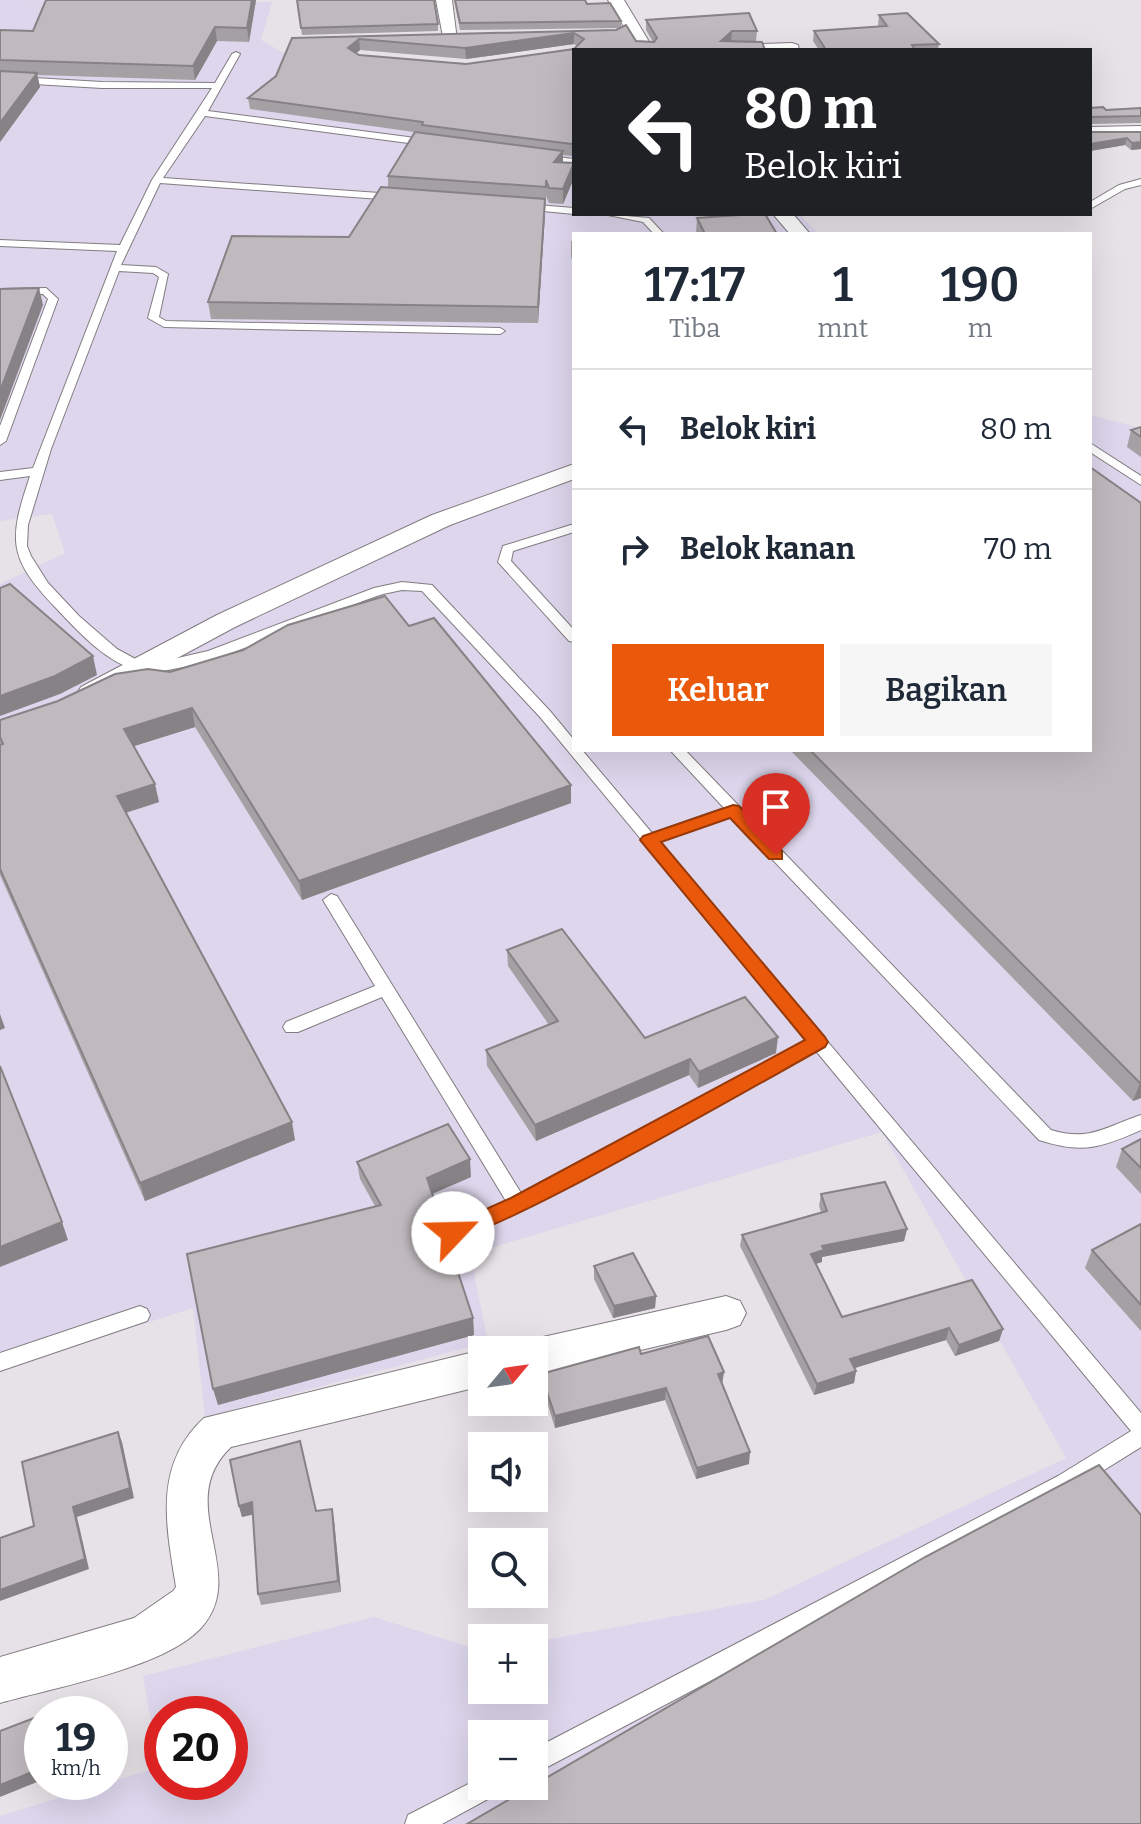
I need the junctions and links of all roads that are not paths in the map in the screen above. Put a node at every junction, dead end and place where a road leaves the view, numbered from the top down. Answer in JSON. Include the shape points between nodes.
{"nodes":[{"id":1,"x":444,"y":0,"type":"edge"},
{"id":2,"x":616,"y":0,"type":"edge"},
{"id":3,"x":631,"y":21,"type":"junction"},
{"id":4,"x":616,"y":33,"type":"edge"},
{"id":5,"x":451,"y":37,"type":"edge"},
{"id":6,"x":645,"y":48,"type":"edge"},
{"id":7,"x":236,"y":54,"type":"dead end"},
{"id":8,"x":0,"y":79,"type":"edge"},
{"id":9,"x":219,"y":86,"type":"junction"},
{"id":10,"x":203,"y":113,"type":"junction"},
{"id":11,"x":1141,"y":131,"type":"edge"},
{"id":12,"x":1092,"y":132,"type":"edge"},
{"id":13,"x":450,"y":146,"type":"edge"},
{"id":14,"x":528,"y":156,"type":"edge"},
{"id":15,"x":572,"y":162,"type":"edge"},
{"id":16,"x":157,"y":180,"type":"junction"},
{"id":17,"x":1141,"y":182,"type":"edge"},
{"id":18,"x":405,"y":198,"type":"edge"},
{"id":19,"x":1092,"y":205,"type":"edge"},
{"id":20,"x":513,"y":206,"type":"edge"},
{"id":21,"x":572,"y":211,"type":"edge"},
{"id":22,"x":621,"y":216,"type":"edge"},
{"id":23,"x":785,"y":216,"type":"edge"},
{"id":24,"x":657,"y":232,"type":"edge"},
{"id":25,"x":798,"y":232,"type":"edge"},
{"id":26,"x":0,"y":243,"type":"edge"},
{"id":27,"x":123,"y":248,"type":"junction"},
{"id":28,"x":116,"y":268,"type":"junction"},
{"id":29,"x":0,"y":292,"type":"edge"},
{"id":30,"x":500,"y":331,"type":"edge"},
{"id":31,"x":0,"y":441,"type":"edge"},
{"id":32,"x":1092,"y":448,"type":"edge"},
{"id":33,"x":38,"y":471,"type":"junction"},
{"id":34,"x":572,"y":472,"type":"edge"},
{"id":35,"x":0,"y":476,"type":"edge"},
{"id":36,"x":1141,"y":481,"type":"edge"},
{"id":37,"x":572,"y":529,"type":"edge"},
{"id":38,"x":572,"y":636,"type":"edge"},
{"id":39,"x":139,"y":666,"type":"junction"},
{"id":40,"x":71,"y":703,"type":"edge"},
{"id":41,"x":572,"y":748,"type":"edge"},
{"id":42,"x":576,"y":752,"type":"edge"},
{"id":43,"x":679,"y":752,"type":"edge"},
{"id":44,"x":733,"y":810,"type":"junction"},
{"id":45,"x":649,"y":840,"type":"junction"},
{"id":46,"x":331,"y":900,"type":"dead end"},
{"id":47,"x":386,"y":988,"type":"junction"},
{"id":48,"x":292,"y":1027,"type":"dead end"},
{"id":49,"x":818,"y":1042,"type":"junction"},
{"id":50,"x":1141,"y":1122,"type":"edge"},
{"id":51,"x":518,"y":1204,"type":"junction"},
{"id":52,"x":453,"y":1233,"type":"dead end"},
{"id":53,"x":726,"y":1313,"type":"dead end"},
{"id":54,"x":140,"y":1315,"type":"dead end"},
{"id":55,"x":548,"y":1354,"type":"edge"},
{"id":56,"x":0,"y":1362,"type":"edge"},
{"id":57,"x":468,"y":1371,"type":"edge"},
{"id":58,"x":1141,"y":1428,"type":"edge"},
{"id":59,"x":1141,"y":1436,"type":"edge"},
{"id":60,"x":0,"y":1680,"type":"edge"},
{"id":61,"x":548,"y":1755,"type":"edge"},
{"id":62,"x":468,"y":1797,"type":"edge"},
{"id":63,"x":417,"y":1824,"type":"edge"}],
"edges":[{"from":1,"to":5,"type":"street"},
{"from":2,"to":3,"type":"street"},
{"from":3,"to":4,"type":"street"},
{"from":3,"to":6,"type":"street"},
{"from":7,"to":9,"type":"lane"},
{"from":8,"to":9,"type":"lane"},
{"from":9,"to":10,"type":"lane"},
{"from":10,"to":13,"type":"lane"},
{"from":10,"to":16,"type":"lane"},
{"from":11,"to":12,"type":"street"},
{"from":14,"to":15,"type":"lane"},
{"from":16,"to":18,"type":"lane"},
{"from":16,"to":27,"type":"lane"},
{"from":17,"to":19,"type":"lane"},
{"from":20,"to":21,"type":"lane"},
{"from":22,"to":24,"type":"lane","via":[[646,220]]},
{"from":23,"to":25,"type":"street"},
{"from":26,"to":27,"type":"lane"},
{"from":27,"to":28,"type":"lane"},
{"from":28,"to":30,"type":"lane","via":[[164,276],[153,318],[164,324]]},
{"from":28,"to":33,"type":"lane"},
{"from":29,"to":31,"type":"lane","via":[[46,291],[53,299]]},
{"from":32,"to":36,"type":"lane"},
{"from":33,"to":35,"type":"lane"},
{"from":33,"to":39,"type":"lane","via":[[19,543],[25,557],[84,629]]},
{"from":34,"to":39,"type":"street","via":[[474,505]]},
{"from":37,"to":38,"type":"lane","via":[[507,549],[504,562]]},
{"from":39,"to":40,"type":"street"},
{"from":39,"to":41,"type":"lane","via":[[158,669],[187,661],[344,601],[411,583],[427,588]]},
{"from":42,"to":45,"type":"lane"},
{"from":43,"to":44,"type":"lane"},
{"from":44,"to":45,"type":"lane"},
{"from":44,"to":50,"type":"lane","via":[[1045,1135],[1070,1144],[1091,1144]]},
{"from":45,"to":49,"type":"lane"},
{"from":46,"to":47,"type":"lane"},
{"from":47,"to":48,"type":"lane"},
{"from":47,"to":51,"type":"lane"},
{"from":49,"to":51,"type":"lane"},
{"from":49,"to":58,"type":"lane"},
{"from":51,"to":52,"type":"lane"},
{"from":53,"to":55,"type":"street"},
{"from":54,"to":56,"type":"lane"},
{"from":57,"to":60,"type":"street","via":[[219,1431],[204,1442],[188,1472],[186,1501],[199,1590],[185,1614],[141,1638]]},
{"from":59,"to":61,"type":"lane","via":[[1065,1483]]},
{"from":62,"to":63,"type":"lane"}]}
